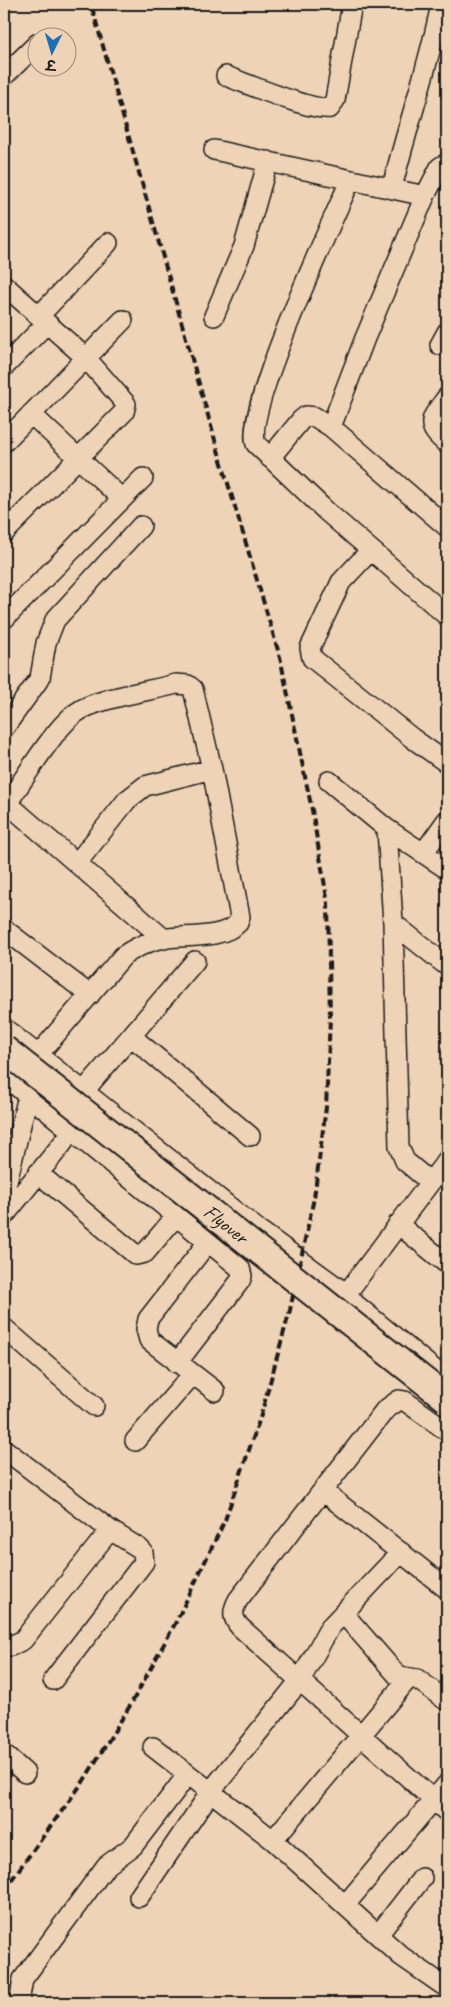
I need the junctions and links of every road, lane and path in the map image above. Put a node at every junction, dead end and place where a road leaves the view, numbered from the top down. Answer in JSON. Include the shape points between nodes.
{"nodes":[{"id":1,"x":352,"y":4,"type":"edge"},
{"id":2,"x":440,"y":4,"type":"edge"},
{"id":3,"x":28,"y":51,"type":"edge"},
{"id":4,"x":6,"y":70,"type":"edge"},
{"id":5,"x":226,"y":76,"type":"dead end"},
{"id":6,"x":214,"y":150,"type":"dead end"},
{"id":7,"x":268,"y":161,"type":"junction"},
{"id":8,"x":447,"y":163,"type":"edge"},
{"id":9,"x":350,"y":181,"type":"junction"},
{"id":10,"x":392,"y":188,"type":"junction"},
{"id":11,"x":425,"y":196,"type":"junction"},
{"id":12,"x":108,"y":243,"type":"dead end"},
{"id":13,"x":5,"y":289,"type":"edge"},
{"id":14,"x":214,"y":316,"type":"dead end"},
{"id":15,"x":44,"y":319,"type":"junction"},
{"id":16,"x":123,"y":320,"type":"dead end"},
{"id":17,"x":86,"y":358,"type":"junction"},
{"id":18,"x":4,"y":366,"type":"edge"},
{"id":19,"x":447,"y":397,"type":"edge"},
{"id":20,"x":31,"y":414,"type":"junction"},
{"id":21,"x":331,"y":428,"type":"junction"},
{"id":22,"x":4,"y":442,"type":"edge"},
{"id":23,"x":447,"y":444,"type":"edge"},
{"id":24,"x":78,"y":458,"type":"junction"},
{"id":25,"x":270,"y":458,"type":"junction"},
{"id":26,"x":143,"y":478,"type":"dead end"},
{"id":27,"x":122,"y":499,"type":"junction"},
{"id":28,"x":141,"y":526,"type":"dead end"},
{"id":29,"x":447,"y":527,"type":"edge"},
{"id":30,"x":4,"y":533,"type":"edge"},
{"id":31,"x":371,"y":550,"type":"junction"},
{"id":32,"x":7,"y":610,"type":"edge"},
{"id":33,"x":447,"y":616,"type":"edge"},
{"id":34,"x":4,"y":728,"type":"edge"},
{"id":35,"x":447,"y":763,"type":"edge"},
{"id":36,"x":212,"y":770,"type":"junction"},
{"id":37,"x":329,"y":781,"type":"dead end"},
{"id":38,"x":5,"y":805,"type":"edge"},
{"id":39,"x":447,"y":820,"type":"edge"},
{"id":40,"x":387,"y":829,"type":"junction"},
{"id":41,"x":424,"y":852,"type":"junction"},
{"id":42,"x":77,"y":863,"type":"junction"},
{"id":43,"x":447,"y":869,"type":"edge"},
{"id":44,"x":392,"y":923,"type":"junction"},
{"id":45,"x":4,"y":929,"type":"edge"},
{"id":46,"x":164,"y":939,"type":"junction"},
{"id":47,"x":196,"y":961,"type":"dead end"},
{"id":48,"x":447,"y":966,"type":"edge"},
{"id":49,"x":90,"y":995,"type":"junction"},
{"id":50,"x":4,"y":1028,"type":"edge"},
{"id":51,"x":131,"y":1036,"type":"junction"},
{"id":52,"x":4,"y":1049,"type":"edge"},
{"id":53,"x":38,"y":1055,"type":"junction"},
{"id":54,"x":4,"y":1076,"type":"edge"},
{"id":55,"x":84,"y":1091,"type":"junction"},
{"id":56,"x":28,"y":1095,"type":"junction"},
{"id":57,"x":250,"y":1136,"type":"dead end"},
{"id":58,"x":63,"y":1143,"type":"dead end"},
{"id":59,"x":441,"y":1171,"type":"edge"},
{"id":60,"x":38,"y":1174,"type":"junction"},
{"id":61,"x":4,"y":1194,"type":"edge"},
{"id":62,"x":4,"y":1216,"type":"edge"},
{"id":63,"x":176,"y":1216,"type":"junction"},
{"id":64,"x":398,"y":1224,"type":"junction"},
{"id":65,"x":208,"y":1242,"type":"junction"},
{"id":66,"x":447,"y":1264,"type":"edge"},
{"id":67,"x":348,"y":1295,"type":"junction"},
{"id":68,"x":4,"y":1328,"type":"edge"},
{"id":69,"x":177,"y":1363,"type":"junction"},
{"id":70,"x":193,"y":1374,"type":"junction"},
{"id":71,"x":446,"y":1385,"type":"edge"},
{"id":72,"x":215,"y":1391,"type":"dead end"},
{"id":73,"x":413,"y":1404,"type":"junction"},
{"id":74,"x":94,"y":1406,"type":"dead end"},
{"id":75,"x":447,"y":1431,"type":"edge"},
{"id":76,"x":135,"y":1441,"type":"dead end"},
{"id":77,"x":4,"y":1448,"type":"edge"},
{"id":78,"x":323,"y":1491,"type":"junction"},
{"id":79,"x":110,"y":1530,"type":"junction"},
{"id":80,"x":401,"y":1552,"type":"junction"},
{"id":81,"x":447,"y":1589,"type":"edge"},
{"id":82,"x":342,"y":1613,"type":"junction"},
{"id":83,"x":4,"y":1643,"type":"edge"},
{"id":84,"x":409,"y":1678,"type":"junction"},
{"id":85,"x":301,"y":1679,"type":"junction"},
{"id":86,"x":52,"y":1680,"type":"dead end"},
{"id":87,"x":447,"y":1701,"type":"edge"},
{"id":88,"x":362,"y":1736,"type":"junction"},
{"id":89,"x":153,"y":1747,"type":"dead end"},
{"id":90,"x":4,"y":1754,"type":"edge"},
{"id":91,"x":25,"y":1772,"type":"dead end"},
{"id":92,"x":188,"y":1774,"type":"junction"},
{"id":93,"x":447,"y":1784,"type":"edge"},
{"id":94,"x":212,"y":1790,"type":"junction"},
{"id":95,"x":441,"y":1805,"type":"edge"},
{"id":96,"x":273,"y":1840,"type":"junction"},
{"id":97,"x":422,"y":1878,"type":"dead end"},
{"id":98,"x":139,"y":1897,"type":"dead end"},
{"id":99,"x":345,"y":1905,"type":"junction"},
{"id":100,"x":378,"y":1934,"type":"junction"},
{"id":101,"x":444,"y":1979,"type":"edge"},
{"id":102,"x":19,"y":2003,"type":"edge"}],
"edges":[{"from":1,"to":5,"type":"street","via":[[330,108],[291,99]]},
{"from":2,"to":10,"type":"street"},
{"from":3,"to":4,"type":"street"},
{"from":6,"to":7,"type":"street"},
{"from":7,"to":9,"type":"street"},
{"from":7,"to":14,"type":"street","via":[[244,246]]},
{"from":8,"to":11,"type":"street","via":[[440,167]]},
{"from":9,"to":10,"type":"street"},
{"from":9,"to":25,"type":"street","via":[[272,366],[256,421],[256,444]]},
{"from":10,"to":11,"type":"street"},
{"from":11,"to":21,"type":"street"},
{"from":12,"to":15,"type":"street"},
{"from":13,"to":15,"type":"street"},
{"from":15,"to":17,"type":"street"},
{"from":15,"to":18,"type":"street"},
{"from":16,"to":17,"type":"street"},
{"from":17,"to":20,"type":"street"},
{"from":17,"to":24,"type":"street","via":[[126,404],[124,412]]},
{"from":19,"to":23,"type":"street","via":[[430,426],[433,433]]},
{"from":20,"to":22,"type":"street"},
{"from":20,"to":24,"type":"street"},
{"from":21,"to":25,"type":"street","via":[[315,417],[306,416]]},
{"from":21,"to":29,"type":"street"},
{"from":24,"to":27,"type":"street"},
{"from":24,"to":30,"type":"street"},
{"from":25,"to":31,"type":"street"},
{"from":26,"to":27,"type":"street"},
{"from":27,"to":32,"type":"street"},
{"from":28,"to":34,"type":"street","via":[[55,620],[46,643],[40,678]]},
{"from":31,"to":33,"type":"street"},
{"from":31,"to":35,"type":"street","via":[[337,589],[310,648],[312,658]]},
{"from":36,"to":38,"type":"street","via":[[193,689],[176,684],[76,712]]},
{"from":36,"to":42,"type":"street","via":[[145,786],[127,800]]},
{"from":36,"to":46,"type":"street","via":[[240,918],[226,932]]},
{"from":37,"to":40,"type":"street"},
{"from":38,"to":42,"type":"street"},
{"from":39,"to":41,"type":"street"},
{"from":40,"to":41,"type":"street"},
{"from":40,"to":44,"type":"street"},
{"from":41,"to":43,"type":"street"},
{"from":42,"to":46,"type":"street"},
{"from":44,"to":48,"type":"street"},
{"from":44,"to":59,"type":"street","via":[[399,1147],[405,1161]]},
{"from":45,"to":49,"type":"street"},
{"from":46,"to":49,"type":"street","via":[[132,949]]},
{"from":47,"to":51,"type":"street"},
{"from":49,"to":53,"type":"street"},
{"from":50,"to":53,"type":"street"},
{"from":51,"to":55,"type":"street"},
{"from":51,"to":57,"type":"street"},
{"from":52,"to":71,"type":"main road","name":"Flyover","bridge":true},
{"from":53,"to":55,"type":"street"},
{"from":53,"to":56,"type":"street"},
{"from":54,"to":56,"type":"street"},
{"from":55,"to":67,"type":"street","via":[[260,1231]]},
{"from":56,"to":61,"type":"street"},
{"from":56,"to":63,"type":"street"},
{"from":58,"to":60,"type":"street"},
{"from":59,"to":64,"type":"street"},
{"from":60,"to":62,"type":"street"},
{"from":60,"to":63,"type":"street","via":[[136,1255],[145,1253]]},
{"from":63,"to":65,"type":"street"},
{"from":64,"to":66,"type":"street"},
{"from":64,"to":67,"type":"street"},
{"from":65,"to":69,"type":"street","via":[[146,1324],[149,1340]]},
{"from":65,"to":69,"type":"street","via":[[240,1268],[242,1276]]},
{"from":67,"to":71,"type":"street"},
{"from":68,"to":74,"type":"street"},
{"from":69,"to":70,"type":"street"},
{"from":70,"to":72,"type":"street"},
{"from":70,"to":76,"type":"street"},
{"from":71,"to":73,"type":"street"},
{"from":73,"to":75,"type":"street"},
{"from":73,"to":78,"type":"street","via":[[399,1400],[385,1410]]},
{"from":77,"to":79,"type":"street"},
{"from":78,"to":80,"type":"street"},
{"from":78,"to":85,"type":"street","via":[[234,1608],[235,1620],[240,1627]]},
{"from":79,"to":83,"type":"street","via":[[23,1640],[12,1646]]},
{"from":79,"to":86,"type":"street","via":[[139,1548],[144,1562]]},
{"from":80,"to":81,"type":"street"},
{"from":80,"to":82,"type":"street"},
{"from":82,"to":84,"type":"street","via":[[398,1676]]},
{"from":82,"to":85,"type":"street","via":[[330,1627]]},
{"from":84,"to":87,"type":"street","via":[[417,1678]]},
{"from":84,"to":88,"type":"street"},
{"from":85,"to":88,"type":"street"},
{"from":85,"to":94,"type":"street"},
{"from":88,"to":95,"type":"street"},
{"from":88,"to":96,"type":"street"},
{"from":89,"to":92,"type":"street"},
{"from":90,"to":91,"type":"street"},
{"from":92,"to":94,"type":"street"},
{"from":92,"to":102,"type":"street","via":[[133,1846],[106,1866],[23,1980]]},
{"from":93,"to":95,"type":"street"},
{"from":94,"to":96,"type":"street"},
{"from":94,"to":98,"type":"street"},
{"from":95,"to":99,"type":"street"},
{"from":96,"to":99,"type":"street"},
{"from":97,"to":100,"type":"street"},
{"from":99,"to":100,"type":"street"},
{"from":100,"to":101,"type":"street","via":[[410,1963]]}]}
